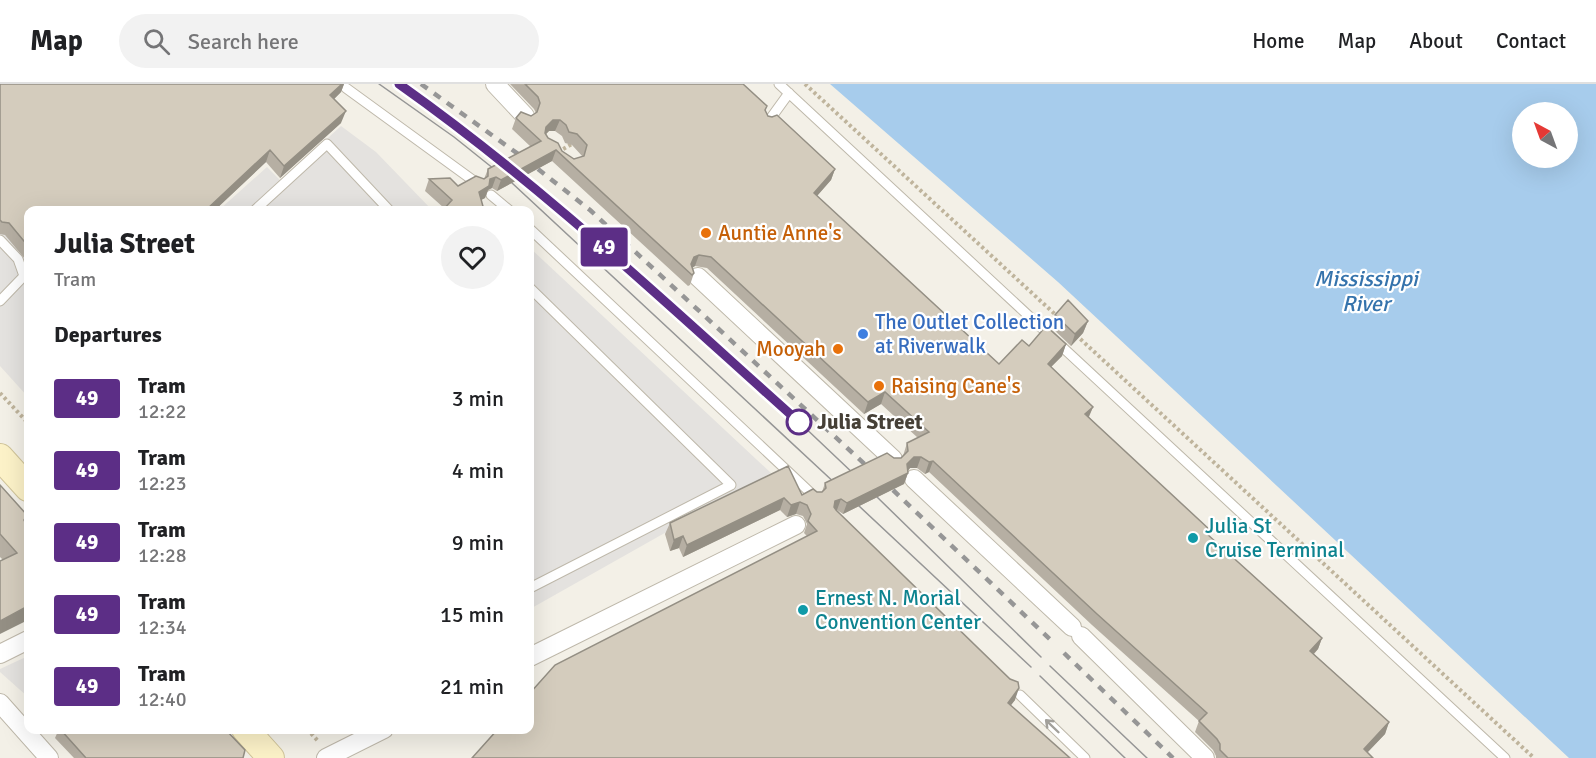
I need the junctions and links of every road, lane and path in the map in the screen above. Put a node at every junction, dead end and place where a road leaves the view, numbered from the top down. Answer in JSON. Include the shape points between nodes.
{"nodes":[{"id":1,"x":495,"y":84,"type":"edge"},
{"id":2,"x":779,"y":84,"type":"edge"},
{"id":3,"x":806,"y":84,"type":"edge"},
{"id":4,"x":346,"y":87,"type":"dead end"},
{"id":5,"x":789,"y":93,"type":"junction"},
{"id":6,"x":525,"y":116,"type":"edge"},
{"id":7,"x":768,"y":122,"type":"edge"},
{"id":8,"x":572,"y":144,"type":"edge"},
{"id":9,"x":555,"y":153,"type":"edge"},
{"id":10,"x":478,"y":184,"type":"edge"},
{"id":11,"x":491,"y":195,"type":"edge"},
{"id":12,"x":259,"y":206,"type":"edge"},
{"id":13,"x":385,"y":206,"type":"edge"},
{"id":14,"x":504,"y":206,"type":"edge"},
{"id":15,"x":534,"y":233,"type":"edge"},
{"id":16,"x":0,"y":240,"type":"edge"},
{"id":17,"x":698,"y":277,"type":"dead end"},
{"id":18,"x":534,"y":292,"type":"edge"},
{"id":19,"x":0,"y":301,"type":"edge"},
{"id":20,"x":1061,"y":320,"type":"edge"},
{"id":21,"x":1070,"y":328,"type":"edge"},
{"id":22,"x":0,"y":393,"type":"edge"},
{"id":23,"x":24,"y":419,"type":"edge"},
{"id":24,"x":892,"y":459,"type":"edge"},
{"id":25,"x":3,"y":466,"type":"edge"},
{"id":26,"x":914,"y":479,"type":"dead end"},
{"id":27,"x":24,"y":484,"type":"edge"},
{"id":28,"x":815,"y":497,"type":"edge"},
{"id":29,"x":796,"y":525,"type":"dead end"},
{"id":30,"x":534,"y":586,"type":"edge"},
{"id":31,"x":24,"y":642,"type":"edge"},
{"id":32,"x":0,"y":654,"type":"edge"},
{"id":33,"x":534,"y":655,"type":"edge"},
{"id":34,"x":1020,"y":695,"type":"edge"},
{"id":35,"x":0,"y":703,"type":"edge"},
{"id":36,"x":24,"y":730,"type":"edge"},
{"id":37,"x":28,"y":734,"type":"edge"},
{"id":38,"x":249,"y":734,"type":"edge"},
{"id":39,"x":311,"y":734,"type":"edge"},
{"id":40,"x":369,"y":734,"type":"edge"},
{"id":41,"x":322,"y":750,"type":"edge"},
{"id":42,"x":49,"y":758,"type":"edge"},
{"id":43,"x":271,"y":758,"type":"edge"},
{"id":44,"x":1085,"y":758,"type":"edge"},
{"id":45,"x":1205,"y":758,"type":"edge"},
{"id":46,"x":1505,"y":758,"type":"edge"},
{"id":47,"x":1534,"y":758,"type":"edge"}],
"edges":[{"from":1,"to":6,"type":"street"},
{"from":2,"to":5,"type":"lane"},
{"from":3,"to":20,"type":"path"},
{"from":4,"to":10,"type":"lane"},
{"from":5,"to":7,"type":"lane"},
{"from":5,"to":46,"type":"lane"},
{"from":8,"to":9,"type":"path","bridge":true},
{"from":11,"to":14,"type":"lane"},
{"from":12,"to":13,"type":"lane","via":[[327,144]]},
{"from":15,"to":28,"type":"lane"},
{"from":16,"to":19,"type":"lane","via":[[18,259],[24,276]]},
{"from":17,"to":24,"type":"street"},
{"from":18,"to":30,"type":"lane","via":[[731,485]]},
{"from":21,"to":47,"type":"path"},
{"from":22,"to":23,"type":"path"},
{"from":25,"to":27,"type":"street"},
{"from":26,"to":45,"type":"street","via":[[1077,631]]},
{"from":29,"to":33,"type":"street"},
{"from":31,"to":32,"type":"street"},
{"from":44,"to":34,"type":"lane","one_way":true},
{"from":35,"to":36,"type":"street"},
{"from":37,"to":42,"type":"street"},
{"from":38,"to":43,"type":"street"},
{"from":39,"to":41,"type":"path"},
{"from":40,"to":41,"type":"street"}]}
